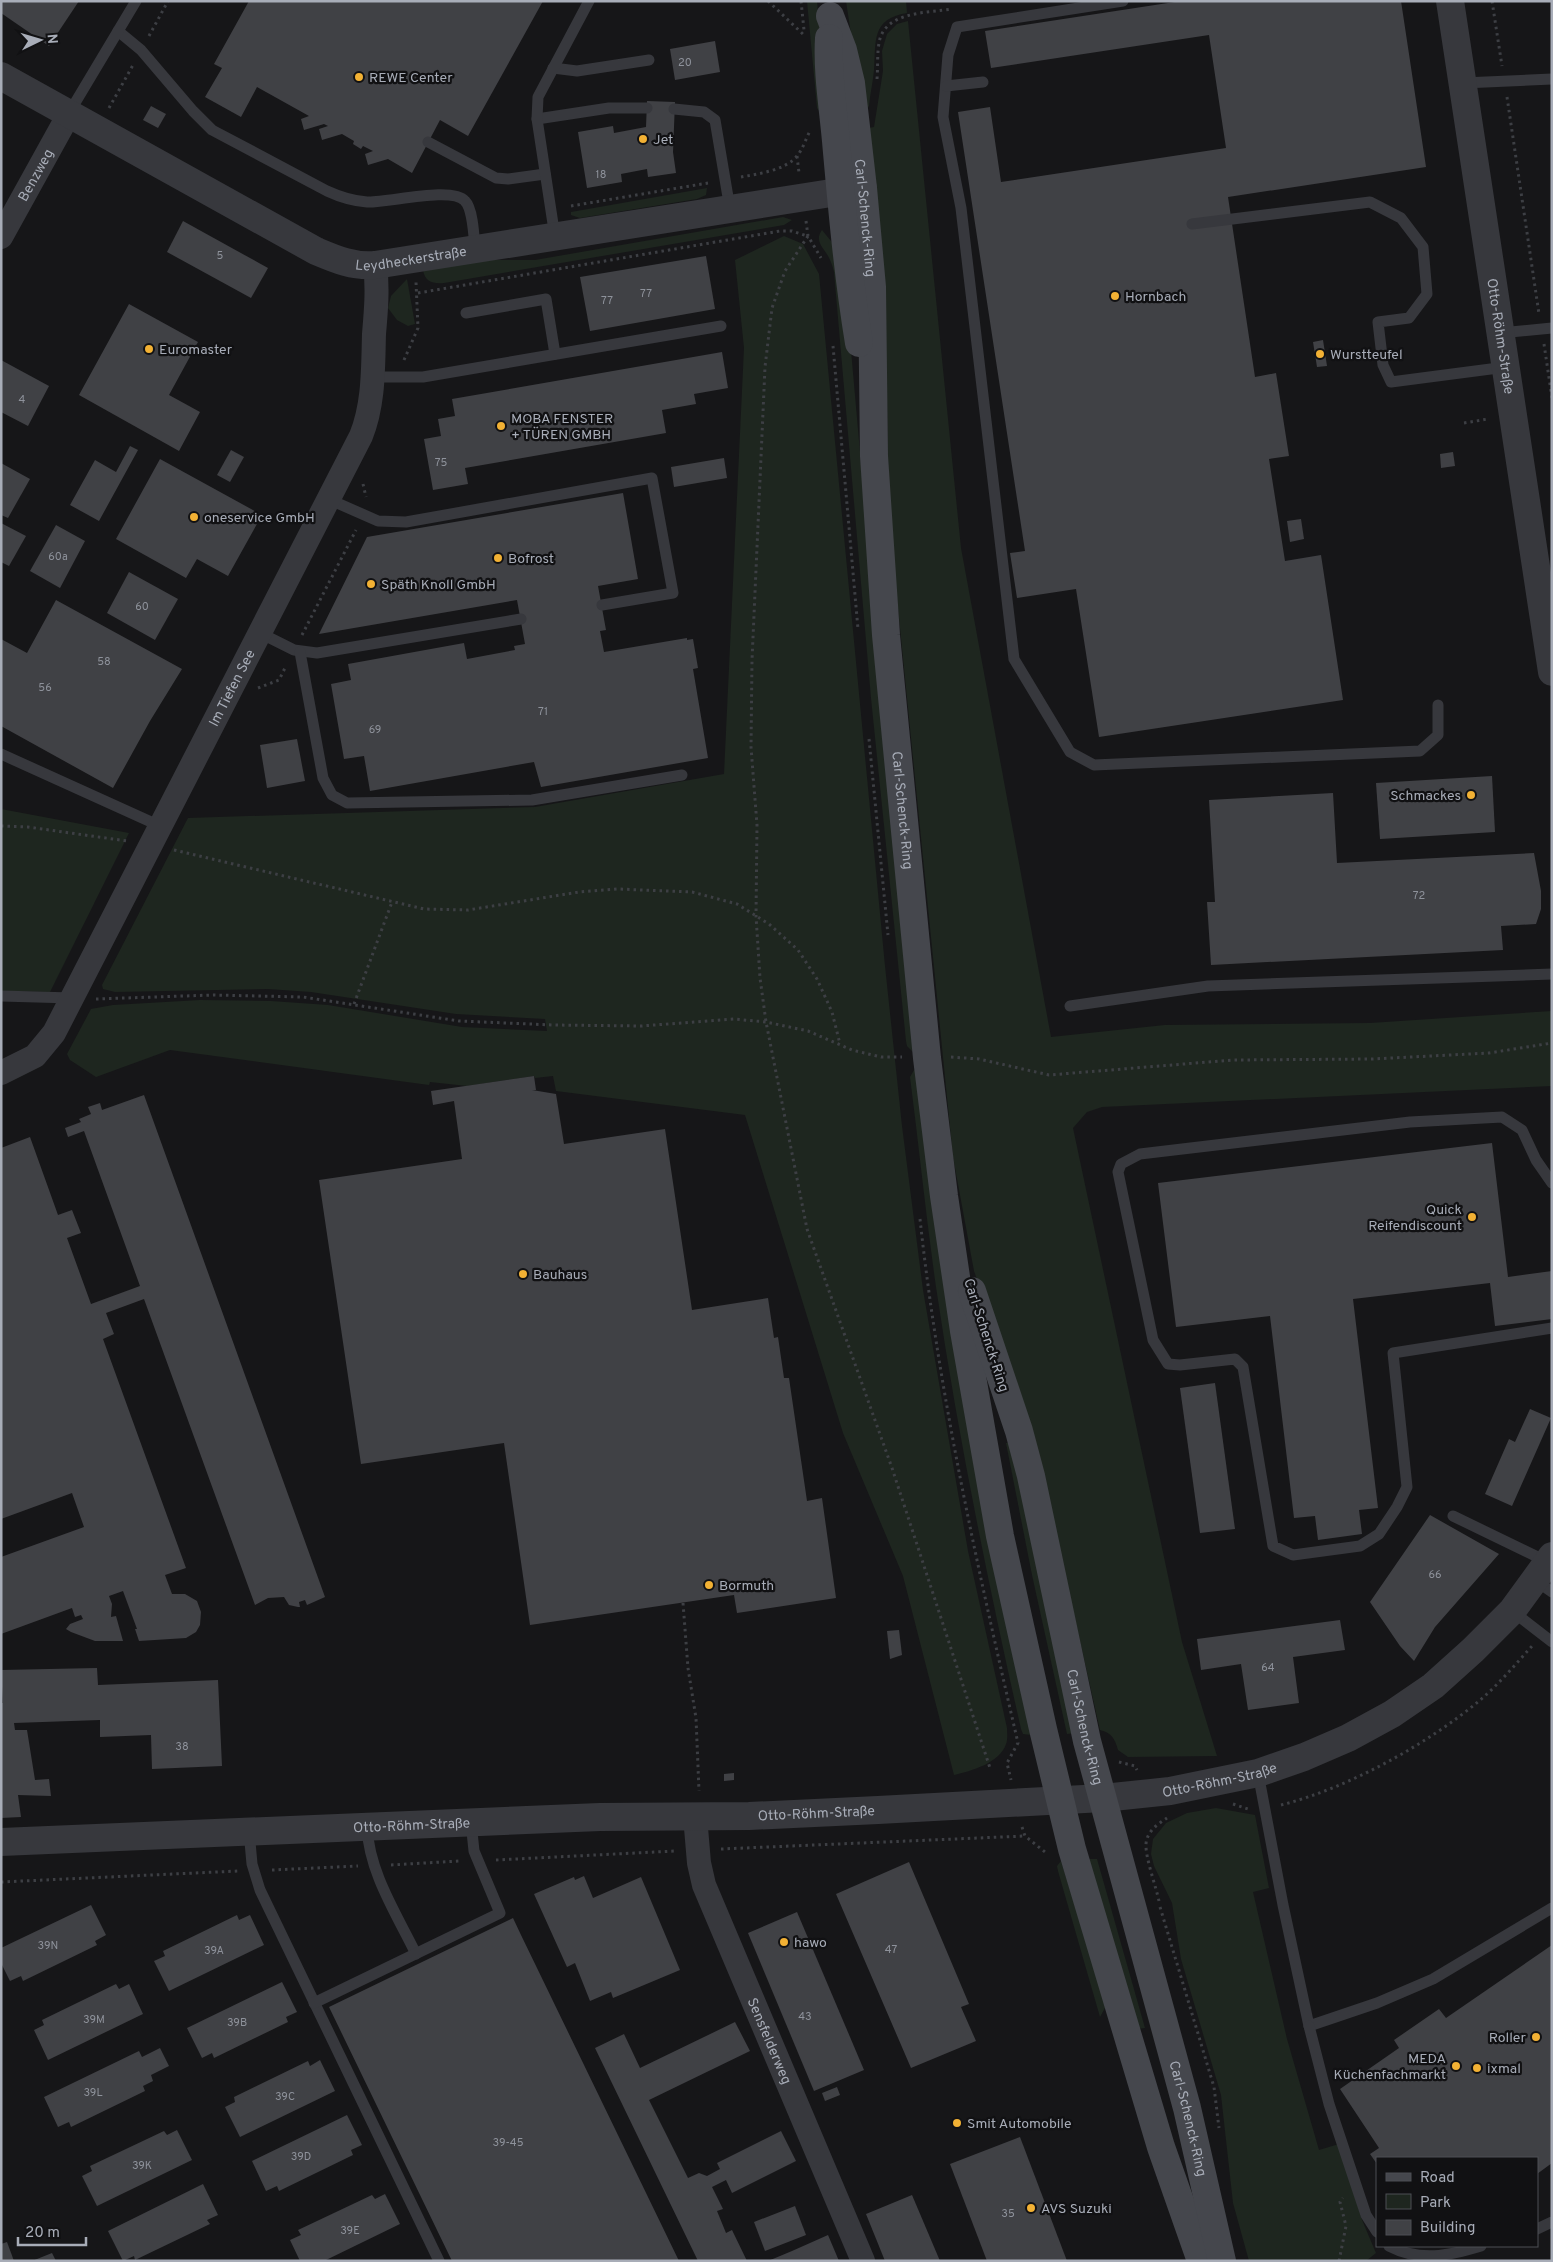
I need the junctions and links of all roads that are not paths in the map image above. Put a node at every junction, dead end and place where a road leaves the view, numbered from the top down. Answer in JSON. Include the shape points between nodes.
{"nodes":[{"id":1,"x":136,"y":1,"type":"edge"},
{"id":2,"x":589,"y":1,"type":"edge"},
{"id":3,"x":1123,"y":1,"type":"edge"},
{"id":4,"x":1450,"y":1,"type":"edge"},
{"id":5,"x":830,"y":9,"type":"edge"},
{"id":6,"x":118,"y":31,"type":"junction"},
{"id":7,"x":649,"y":60,"type":"dead end"},
{"id":8,"x":553,"y":68,"type":"junction"},
{"id":9,"x":1,"y":76,"type":"edge"},
{"id":10,"x":1552,"y":79,"type":"edge"},
{"id":11,"x":983,"y":82,"type":"dead end"},
{"id":12,"x":1463,"y":83,"type":"junction"},
{"id":13,"x":946,"y":86,"type":"junction"},
{"id":14,"x":647,"y":108,"type":"dead end"},
{"id":15,"x":674,"y":110,"type":"dead end"},
{"id":16,"x":69,"y":114,"type":"junction"},
{"id":17,"x":537,"y":119,"type":"junction"},
{"id":18,"x":428,"y":142,"type":"dead end"},
{"id":19,"x":545,"y":174,"type":"junction"},
{"id":20,"x":852,"y":190,"type":"junction"},
{"id":21,"x":730,"y":209,"type":"junction"},
{"id":22,"x":1192,"y":224,"type":"dead end"},
{"id":23,"x":555,"y":236,"type":"junction"},
{"id":24,"x":1,"y":237,"type":"edge"},
{"id":25,"x":475,"y":249,"type":"junction"},
{"id":26,"x":374,"y":264,"type":"junction"},
{"id":27,"x":466,"y":313,"type":"dead end"},
{"id":28,"x":720,"y":326,"type":"dead end"},
{"id":29,"x":1547,"y":329,"type":"edge"},
{"id":30,"x":1500,"y":333,"type":"junction"},
{"id":31,"x":555,"y":354,"type":"junction"},
{"id":32,"x":1506,"y":367,"type":"junction"},
{"id":33,"x":372,"y":376,"type":"junction"},
{"id":34,"x":328,"y":499,"type":"junction"},
{"id":35,"x":1544,"y":567,"type":"edge"},
{"id":36,"x":602,"y":605,"type":"dead end"},
{"id":37,"x":521,"y":619,"type":"dead end"},
{"id":38,"x":260,"y":633,"type":"junction"},
{"id":39,"x":300,"y":652,"type":"junction"},
{"id":40,"x":1552,"y":672,"type":"edge"},
{"id":41,"x":1438,"y":705,"type":"dead end"},
{"id":42,"x":1,"y":754,"type":"edge"},
{"id":43,"x":682,"y":775,"type":"dead end"},
{"id":44,"x":160,"y":826,"type":"junction"},
{"id":45,"x":1552,"y":974,"type":"edge"},
{"id":46,"x":1,"y":996,"type":"edge"},
{"id":47,"x":72,"y":998,"type":"junction"},
{"id":48,"x":1070,"y":1006,"type":"dead end"},
{"id":49,"x":1,"y":1073,"type":"edge"},
{"id":50,"x":1552,"y":1182,"type":"edge"},
{"id":51,"x":944,"y":1196,"type":"junction"},
{"id":52,"x":1552,"y":1328,"type":"edge"},
{"id":53,"x":1452,"y":1516,"type":"dead end"},
{"id":54,"x":1547,"y":1573,"type":"edge"},
{"id":55,"x":1512,"y":1611,"type":"junction"},
{"id":56,"x":1552,"y":1642,"type":"edge"},
{"id":57,"x":1258,"y":1772,"type":"junction"},
{"id":58,"x":1103,"y":1798,"type":"junction"},
{"id":59,"x":1060,"y":1800,"type":"junction"},
{"id":60,"x":697,"y":1816,"type":"junction"},
{"id":61,"x":471,"y":1822,"type":"junction"},
{"id":62,"x":367,"y":1826,"type":"junction"},
{"id":63,"x":249,"y":1832,"type":"junction"},
{"id":64,"x":1,"y":1842,"type":"edge"},
{"id":65,"x":1552,"y":1908,"type":"edge"},
{"id":66,"x":416,"y":1954,"type":"junction"},
{"id":67,"x":314,"y":2003,"type":"junction"},
{"id":68,"x":1309,"y":2026,"type":"junction"},
{"id":69,"x":1552,"y":2222,"type":"edge"},
{"id":70,"x":1538,"y":2229,"type":"edge"},
{"id":71,"x":1376,"y":2230,"type":"edge"},
{"id":72,"x":1391,"y":2247,"type":"edge"},
{"id":73,"x":1477,"y":2247,"type":"edge"},
{"id":74,"x":439,"y":2261,"type":"edge"},
{"id":75,"x":863,"y":2261,"type":"edge"},
{"id":76,"x":1201,"y":2261,"type":"edge"},
{"id":77,"x":1222,"y":2261,"type":"edge"}],
"edges":[{"from":1,"to":6,"type":"lane"},
{"from":2,"to":8,"type":"lane"},
{"from":3,"to":13,"type":"lane","via":[[957,27],[948,55]]},
{"from":4,"to":12,"type":"street","name":"Otto-Röhm-Straße"},
{"from":5,"to":20,"type":"main road","name":"Carl-Schenck-Ring","via":[[851,83]]},
{"from":6,"to":16,"type":"lane"},
{"from":6,"to":25,"type":"lane","via":[[141,50],[212,130],[327,191],[343,198],[368,202],[442,195],[465,200]]},
{"from":7,"to":8,"type":"lane","via":[[577,71]]},
{"from":8,"to":17,"type":"lane","via":[[538,98]]},
{"from":9,"to":16,"type":"street","name":"Leydheckerstraße"},
{"from":10,"to":12,"type":"lane"},
{"from":11,"to":13,"type":"lane"},
{"from":12,"to":30,"type":"street","name":"Otto-Röhm-Straße"},
{"from":13,"to":41,"type":"lane","via":[[943,118],[961,208],[1014,659],[1070,752],[1094,764],[1420,751],[1438,735]]},
{"from":14,"to":17,"type":"lane","via":[[609,108]]},
{"from":15,"to":21,"type":"lane","via":[[704,112],[715,120]]},
{"from":16,"to":24,"type":"street","name":"Benzweg"},
{"from":16,"to":26,"type":"street","name":"Leydheckerstraße","via":[[316,251],[348,264]]},
{"from":17,"to":19,"type":"lane"},
{"from":18,"to":19,"type":"lane","via":[[496,178]]},
{"from":19,"to":23,"type":"lane"},
{"from":20,"to":21,"type":"street","name":"Leydheckerstraße"},
{"from":20,"to":51,"type":"main road","name":"Carl-Schenck-Ring","via":[[850,289],[873,423],[889,664],[927,1058]]},
{"from":21,"to":23,"type":"street","name":"Leydheckerstraße"},
{"from":22,"to":32,"type":"lane","via":[[1370,202],[1401,218],[1422,248],[1427,294],[1409,318],[1378,322],[1383,365],[1391,382]]},
{"from":23,"to":25,"type":"street","name":"Leydheckerstraße"},
{"from":25,"to":26,"type":"street","name":"Leydheckerstraße"},
{"from":26,"to":33,"type":"street","name":"Im Tiefen See","via":[[377,286]]},
{"from":27,"to":31,"type":"lane","via":[[546,299]]},
{"from":28,"to":31,"type":"lane"},
{"from":29,"to":30,"type":"lane"},
{"from":30,"to":32,"type":"street","name":"Otto-Röhm-Straße"},
{"from":31,"to":33,"type":"lane","via":[[422,376]]},
{"from":32,"to":35,"type":"street","name":"Otto-Röhm-Straße"},
{"from":33,"to":34,"type":"street","name":"Im Tiefen See","via":[[369,412],[364,428]]},
{"from":34,"to":36,"type":"lane","via":[[378,521],[406,522],[652,478],[673,593]]},
{"from":34,"to":38,"type":"street","name":"Im Tiefen See"},
{"from":35,"to":40,"type":"street","name":"Otto-Röhm-Straße"},
{"from":37,"to":39,"type":"lane","via":[[327,652]]},
{"from":38,"to":39,"type":"lane"},
{"from":38,"to":44,"type":"street","name":"Im Tiefen See"},
{"from":39,"to":43,"type":"lane","via":[[323,778],[332,795],[348,803],[532,800]]},
{"from":42,"to":44,"type":"lane"},
{"from":44,"to":47,"type":"street","name":"Im Tiefen See"},
{"from":45,"to":48,"type":"lane","via":[[1208,986]]},
{"from":46,"to":47,"type":"lane"},
{"from":47,"to":49,"type":"street","name":"Im Tiefen See","via":[[42,1049],[28,1061]]},
{"from":50,"to":52,"type":"lane","via":[[1536,1160],[1522,1130],[1502,1117],[1410,1122],[1140,1154],[1121,1164],[1118,1172],[1153,1340],[1168,1364],[1235,1359],[1244,1367],[1273,1546],[1293,1555],[1360,1546],[1379,1534],[1407,1487],[1393,1353]]},
{"from":51,"to":58,"type":"main road","name":"Carl-Schenck-Ring","via":[[1028,1467],[1075,1691]]},
{"from":51,"to":59,"type":"main road","name":"Carl-Schenck-Ring","via":[[1000,1536]]},
{"from":53,"to":54,"type":"lane"},
{"from":54,"to":55,"type":"street","name":"Otto-Röhm-Straße"},
{"from":55,"to":56,"type":"lane"},
{"from":55,"to":57,"type":"street","name":"Otto-Röhm-Straße","via":[[1433,1686],[1392,1714],[1348,1738]]},
{"from":57,"to":58,"type":"street","name":"Otto-Röhm-Straße","via":[[1170,1791]]},
{"from":57,"to":68,"type":"lane"},
{"from":58,"to":59,"type":"street","name":"Otto-Röhm-Straße"},
{"from":58,"to":77,"type":"main road","name":"Carl-Schenck-Ring","via":[[1187,2108]]},
{"from":59,"to":60,"type":"street","name":"Otto-Röhm-Straße"},
{"from":59,"to":76,"type":"main road","name":"Carl-Schenck-Ring","via":[[1161,2147]]},
{"from":60,"to":61,"type":"street","name":"Otto-Röhm-Straße"},
{"from":60,"to":75,"type":"street","name":"Sensfelderweg","via":[[704,1885]]},
{"from":61,"to":62,"type":"street","name":"Otto-Röhm-Straße"},
{"from":61,"to":66,"type":"lane","via":[[472,1845],[500,1913]]},
{"from":62,"to":63,"type":"street","name":"Otto-Röhm-Straße"},
{"from":62,"to":66,"type":"lane","via":[[373,1865]]},
{"from":63,"to":64,"type":"street","name":"Otto-Röhm-Straße"},
{"from":63,"to":67,"type":"lane","via":[[253,1871],[260,1890]]},
{"from":65,"to":68,"type":"lane","via":[[1433,1979],[1377,2003]]},
{"from":66,"to":67,"type":"lane"},
{"from":67,"to":74,"type":"lane"},
{"from":68,"to":71,"type":"lane","via":[[1329,2104],[1366,2215]]},
{"from":69,"to":70,"type":"lane"},
{"from":72,"to":73,"type":"lane","via":[[1412,2257],[1433,2257]]}]}
